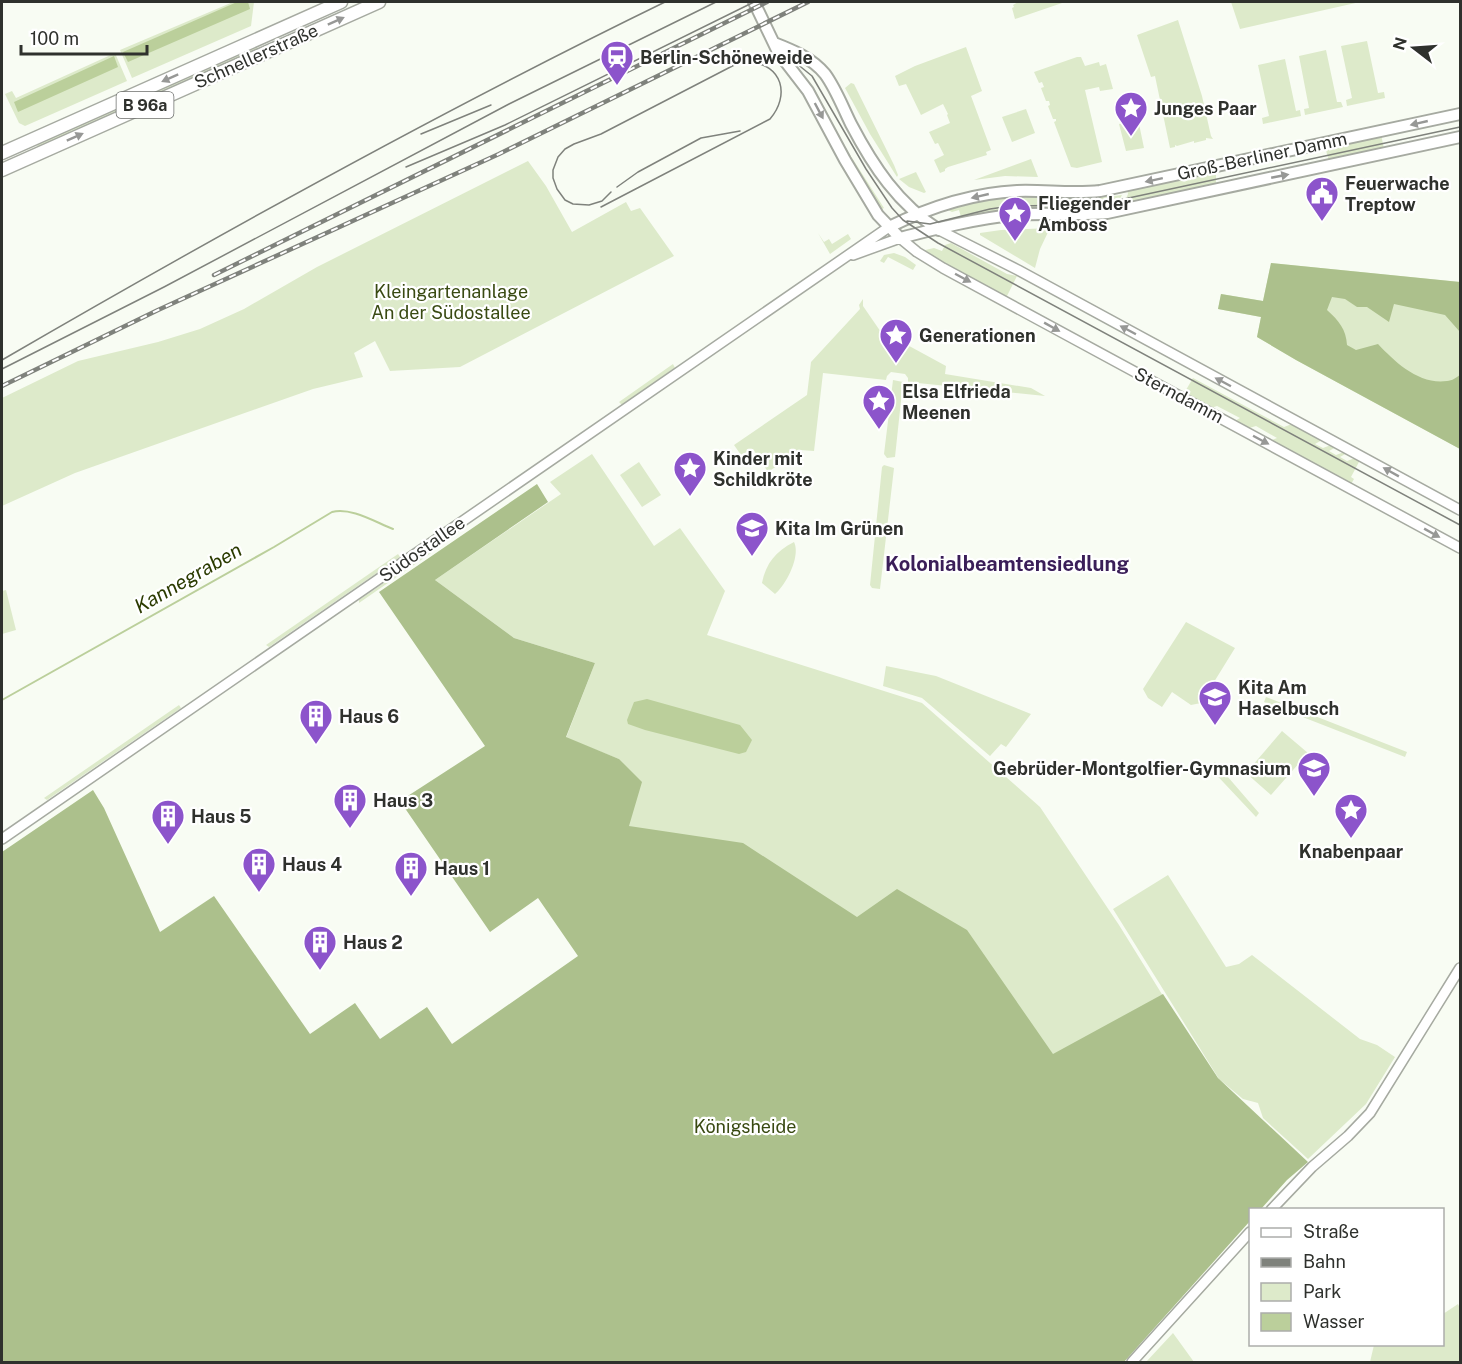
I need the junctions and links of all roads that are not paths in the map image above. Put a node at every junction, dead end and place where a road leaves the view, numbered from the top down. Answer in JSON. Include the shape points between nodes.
{"nodes":[{"id":1,"x":341,"y":2,"type":"edge"},
{"id":2,"x":379,"y":2,"type":"edge"},
{"id":3,"x":754,"y":2,"type":"edge"},
{"id":4,"x":774,"y":43,"type":"junction"},
{"id":5,"x":1461,"y":114,"type":"edge"},
{"id":6,"x":1461,"y":137,"type":"edge"},
{"id":7,"x":11,"y":149,"type":"edge"},
{"id":8,"x":22,"y":161,"type":"junction"},
{"id":9,"x":2,"y":170,"type":"edge"},
{"id":10,"x":917,"y":215,"type":"junction"},
{"id":11,"x":889,"y":227,"type":"junction"},
{"id":12,"x":939,"y":230,"type":"junction"},
{"id":13,"x":900,"y":238,"type":"junction"},
{"id":14,"x":843,"y":259,"type":"junction"},
{"id":15,"x":1461,"y":510,"type":"edge"},
{"id":16,"x":1461,"y":548,"type":"edge"},
{"id":17,"x":2,"y":839,"type":"edge"},
{"id":18,"x":1461,"y":968,"type":"edge"},
{"id":19,"x":1273,"y":1208,"type":"edge"},
{"id":20,"x":1249,"y":1234,"type":"edge"},
{"id":21,"x":1132,"y":1362,"type":"edge"}],
"edges":[{"from":1,"to":7,"type":"main road","name":"Schnellerstraße","number":"B 96a","one_way":true},
{"from":8,"to":2,"type":"main road","name":"Schnellerstraße","number":"B 96a","one_way":true},
{"from":3,"to":4,"type":"main road","name":"Sterndamm"},
{"from":4,"to":10,"type":"main road","name":"Sterndamm","via":[[795,51],[825,74],[889,187]]},
{"from":4,"to":11,"type":"main road","name":"Sterndamm","one_way":true,"via":[[808,91],[844,160]]},
{"from":5,"to":10,"type":"main road","name":"Groß-Berliner Damm","one_way":true,"via":[[1115,188],[1074,194],[992,193]]},
{"from":12,"to":6,"type":"main road","name":"Groß-Berliner Damm","one_way":true,"via":[[1017,214],[1107,213]]},
{"from":7,"to":8,"type":"main road"},
{"from":8,"to":9,"type":"main road","name":"Schnellerstraße","number":"B 96a"},
{"from":10,"to":11,"type":"main road"},
{"from":10,"to":12,"type":"main road","name":"Sterndamm"},
{"from":11,"to":13,"type":"main road","name":"Sterndamm"},
{"from":11,"to":14,"type":"street","name":"Südostallee"},
{"from":12,"to":13,"type":"main road"},
{"from":15,"to":12,"type":"street","name":"Sterndamm","one_way":true},
{"from":13,"to":14,"type":"street","name":"Südostallee"},
{"from":13,"to":16,"type":"street","name":"Sterndamm","one_way":true,"via":[[943,268]]},
{"from":14,"to":17,"type":"street","name":"Südostallee"},
{"from":18,"to":19,"type":"street","via":[[1370,1113]]},
{"from":20,"to":21,"type":"street"}]}
